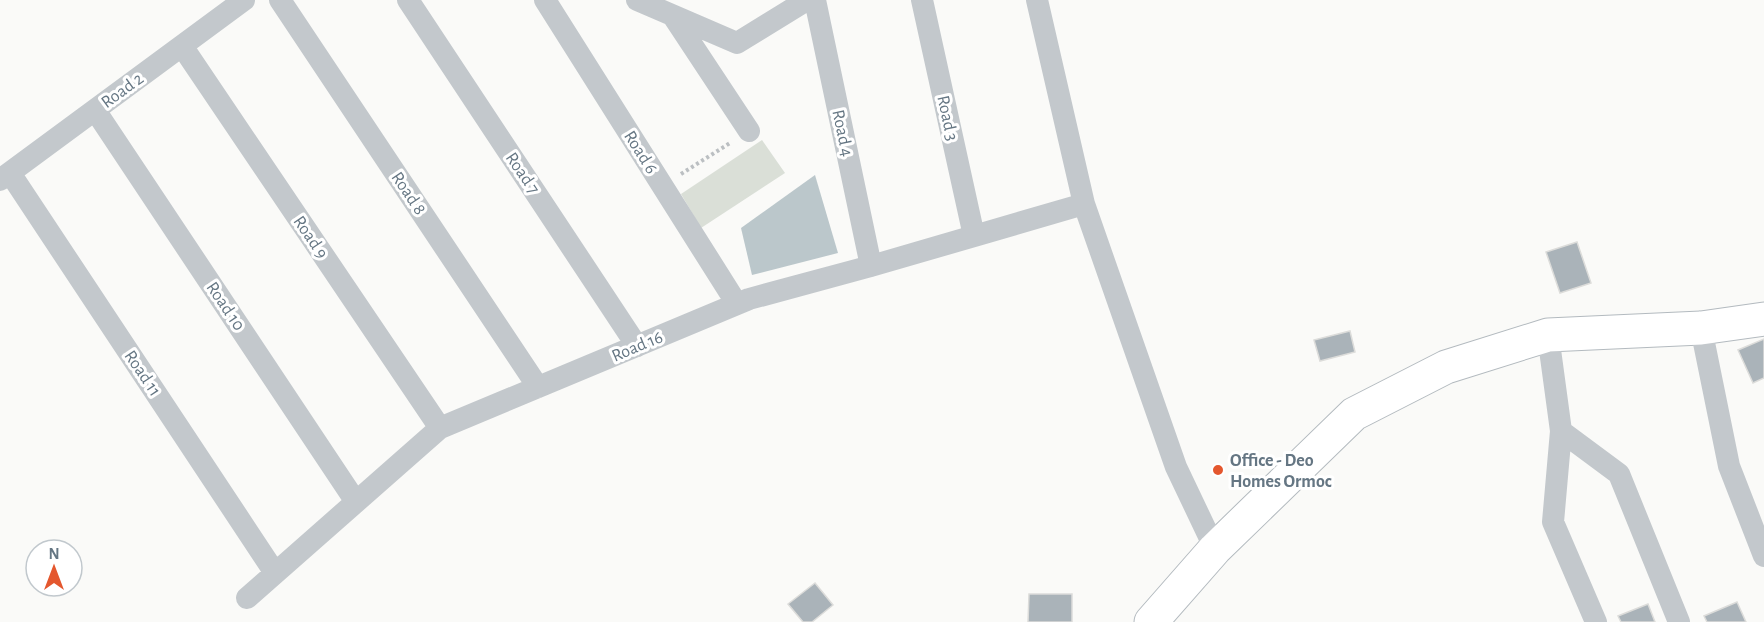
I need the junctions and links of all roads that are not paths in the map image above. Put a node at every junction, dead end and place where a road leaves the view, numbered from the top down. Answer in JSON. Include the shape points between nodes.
{"nodes":[{"id":1,"x":244,"y":0,"type":"edge"},
{"id":2,"x":280,"y":0,"type":"edge"},
{"id":3,"x":408,"y":0,"type":"edge"},
{"id":4,"x":545,"y":0,"type":"edge"},
{"id":5,"x":637,"y":0,"type":"edge"},
{"id":6,"x":807,"y":0,"type":"edge"},
{"id":7,"x":815,"y":0,"type":"edge"},
{"id":8,"x":922,"y":0,"type":"edge"},
{"id":9,"x":1036,"y":0,"type":"edge"},
{"id":10,"x":673,"y":16,"type":"junction"},
{"id":11,"x":182,"y":46,"type":"junction"},
{"id":12,"x":95,"y":110,"type":"junction"},
{"id":13,"x":749,"y":131,"type":"road end"},
{"id":14,"x":5,"y":176,"type":"edge"},
{"id":15,"x":1084,"y":204,"type":"junction"},
{"id":16,"x":974,"y":236,"type":"junction"},
{"id":17,"x":871,"y":266,"type":"junction"},
{"id":18,"x":737,"y":304,"type":"junction"},
{"id":19,"x":1764,"y":319,"type":"edge"},
{"id":20,"x":1701,"y":328,"type":"junction"},
{"id":21,"x":1548,"y":335,"type":"junction"},
{"id":22,"x":637,"y":346,"type":"junction"},
{"id":23,"x":538,"y":387,"type":"junction"},
{"id":24,"x":440,"y":428,"type":"junction"},
{"id":25,"x":1561,"y":431,"type":"junction"},
{"id":26,"x":356,"y":502,"type":"junction"},
{"id":27,"x":1215,"y":549,"type":"junction"},
{"id":28,"x":1764,"y":556,"type":"edge"},
{"id":29,"x":275,"y":573,"type":"junction"},
{"id":30,"x":248,"y":598,"type":"dead end"},
{"id":31,"x":1151,"y":622,"type":"edge"},
{"id":32,"x":1596,"y":622,"type":"edge"},
{"id":33,"x":1679,"y":622,"type":"edge"}],
"edges":[{"from":1,"to":11,"type":"street","name":"Road 2"},
{"from":2,"to":23,"type":"street","name":"Road 8"},
{"from":3,"to":22,"type":"street","name":"Road 7"},
{"from":4,"to":18,"type":"street","name":"Road 6"},
{"from":5,"to":10,"type":"street"},
{"from":6,"to":10,"type":"street","via":[[737,43]]},
{"from":7,"to":17,"type":"street","name":"Road 4"},
{"from":8,"to":16,"type":"street","name":"Road 3"},
{"from":9,"to":15,"type":"street"},
{"from":10,"to":13,"type":"street"},
{"from":11,"to":12,"type":"street","name":"Road 2"},
{"from":11,"to":24,"type":"street","name":"Road 9"},
{"from":12,"to":14,"type":"street","name":"Road 2"},
{"from":12,"to":26,"type":"street","name":"Road 10"},
{"from":14,"to":29,"type":"street","name":"Road 11"},
{"from":15,"to":16,"type":"street","name":"Road 16"},
{"from":15,"to":27,"type":"street","via":[[1176,467]]},
{"from":16,"to":17,"type":"street","name":"Road 16"},
{"from":17,"to":18,"type":"street","name":"Road 16"},
{"from":18,"to":22,"type":"street","name":"Road 16"},
{"from":19,"to":20,"type":"main road"},
{"from":20,"to":21,"type":"main road"},
{"from":20,"to":28,"type":"street","via":[[1728,466]]},
{"from":21,"to":25,"type":"street"},
{"from":21,"to":27,"type":"main road","via":[[1446,367],[1354,414]]},
{"from":22,"to":23,"type":"street","name":"Road 16"},
{"from":23,"to":24,"type":"street","name":"Road 16"},
{"from":24,"to":26,"type":"street","name":"Road 16"},
{"from":25,"to":32,"type":"street","via":[[1553,522]]},
{"from":25,"to":33,"type":"street","via":[[1619,474]]},
{"from":26,"to":29,"type":"street","name":"Road 16"},
{"from":27,"to":31,"type":"main road"},
{"from":29,"to":30,"type":"street","name":"Road 16"}]}
